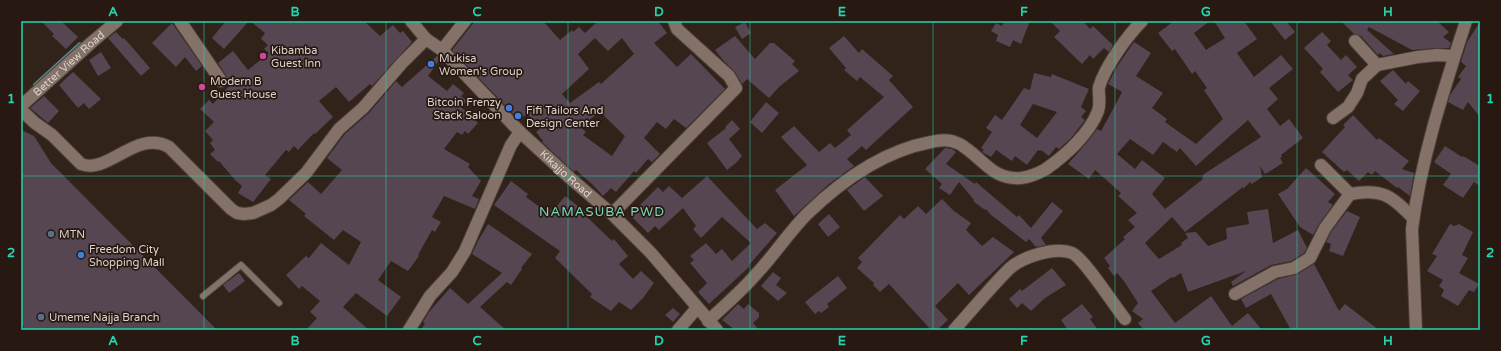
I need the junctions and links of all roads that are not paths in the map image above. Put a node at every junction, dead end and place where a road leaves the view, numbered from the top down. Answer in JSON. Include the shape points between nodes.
{"nodes":[{"id":1,"x":117,"y":21,"type":"edge"},
{"id":2,"x":180,"y":21,"type":"edge"},
{"id":3,"x":411,"y":21,"type":"edge"},
{"id":4,"x":465,"y":21,"type":"edge"},
{"id":5,"x":674,"y":21,"type":"edge"},
{"id":6,"x":1142,"y":21,"type":"edge"},
{"id":7,"x":1466,"y":21,"type":"edge"},
{"id":8,"x":426,"y":38,"type":"junction"},
{"id":9,"x":1355,"y":41,"type":"dead end"},
{"id":10,"x":442,"y":50,"type":"junction"},
{"id":11,"x":1454,"y":56,"type":"junction"},
{"id":12,"x":1377,"y":65,"type":"junction"},
{"id":13,"x":221,"y":81,"type":"dead end"},
{"id":14,"x":21,"y":106,"type":"edge"},
{"id":15,"x":21,"y":110,"type":"edge"},
{"id":16,"x":1333,"y":118,"type":"dead end"},
{"id":17,"x":520,"y":132,"type":"junction"},
{"id":18,"x":1321,"y":165,"type":"dead end"},
{"id":19,"x":1350,"y":194,"type":"junction"},
{"id":20,"x":612,"y":214,"type":"junction"},
{"id":21,"x":1413,"y":218,"type":"junction"},
{"id":22,"x":1235,"y":294,"type":"dead end"},
{"id":23,"x":203,"y":296,"type":"dead end"},
{"id":24,"x":279,"y":303,"type":"dead end"},
{"id":25,"x":697,"y":308,"type":"junction"},
{"id":26,"x":1124,"y":319,"type":"dead end"},
{"id":27,"x":708,"y":321,"type":"junction"},
{"id":28,"x":409,"y":330,"type":"edge"},
{"id":29,"x":678,"y":330,"type":"edge"},
{"id":30,"x":717,"y":330,"type":"edge"},
{"id":31,"x":954,"y":330,"type":"edge"},
{"id":32,"x":1416,"y":330,"type":"edge"}],
"edges":[{"from":1,"to":14,"type":"street","name":"Better View Road"},
{"from":2,"to":13,"type":"street"},
{"from":3,"to":8,"type":"street","name":"Kikajjo Road"},
{"from":4,"to":10,"type":"street"},
{"from":5,"to":20,"type":"street","via":[[677,29],[729,76],[736,88]]},
{"from":6,"to":27,"type":"street","via":[[1111,62],[1099,87],[1099,109],[1091,124],[1076,144],[1046,169],[1027,177],[1011,178],[999,175],[958,143],[944,140],[924,143],[885,157],[847,180],[806,215],[758,273]]},
{"from":7,"to":11,"type":"street"},
{"from":8,"to":10,"type":"street","name":"Kikajjo Road"},
{"from":8,"to":15,"type":"street","via":[[363,108],[339,129],[306,173],[270,206],[253,213],[237,213],[231,209],[164,144],[148,143],[100,164],[87,166],[81,164],[52,135]]},
{"from":9,"to":12,"type":"street"},
{"from":10,"to":17,"type":"street","name":"Kikajjo Road"},
{"from":11,"to":12,"type":"street","via":[[1418,57]]},
{"from":11,"to":21,"type":"street","via":[[1443,90]]},
{"from":12,"to":16,"type":"street","via":[[1362,79],[1357,94],[1348,107]]},
{"from":17,"to":20,"type":"street","name":"Kikajjo Road"},
{"from":17,"to":28,"type":"street","via":[[511,145],[462,257],[430,296]]},
{"from":18,"to":19,"type":"street"},
{"from":19,"to":21,"type":"street","via":[[1375,192],[1391,197]]},
{"from":19,"to":22,"type":"street","via":[[1325,228],[1310,258],[1294,268],[1275,272]]},
{"from":20,"to":25,"type":"street","name":"Kikajjo Road","via":[[651,253]]},
{"from":21,"to":32,"type":"street"},
{"from":23,"to":24,"type":"lane","via":[[241,265]]},
{"from":25,"to":27,"type":"street","name":"Kikajjo Road"},
{"from":25,"to":29,"type":"street"},
{"from":26,"to":31,"type":"street","via":[[1083,262],[1072,253],[1051,251],[1024,260],[1010,268]]},
{"from":27,"to":30,"type":"street","name":"Kikajjo Road"}]}
